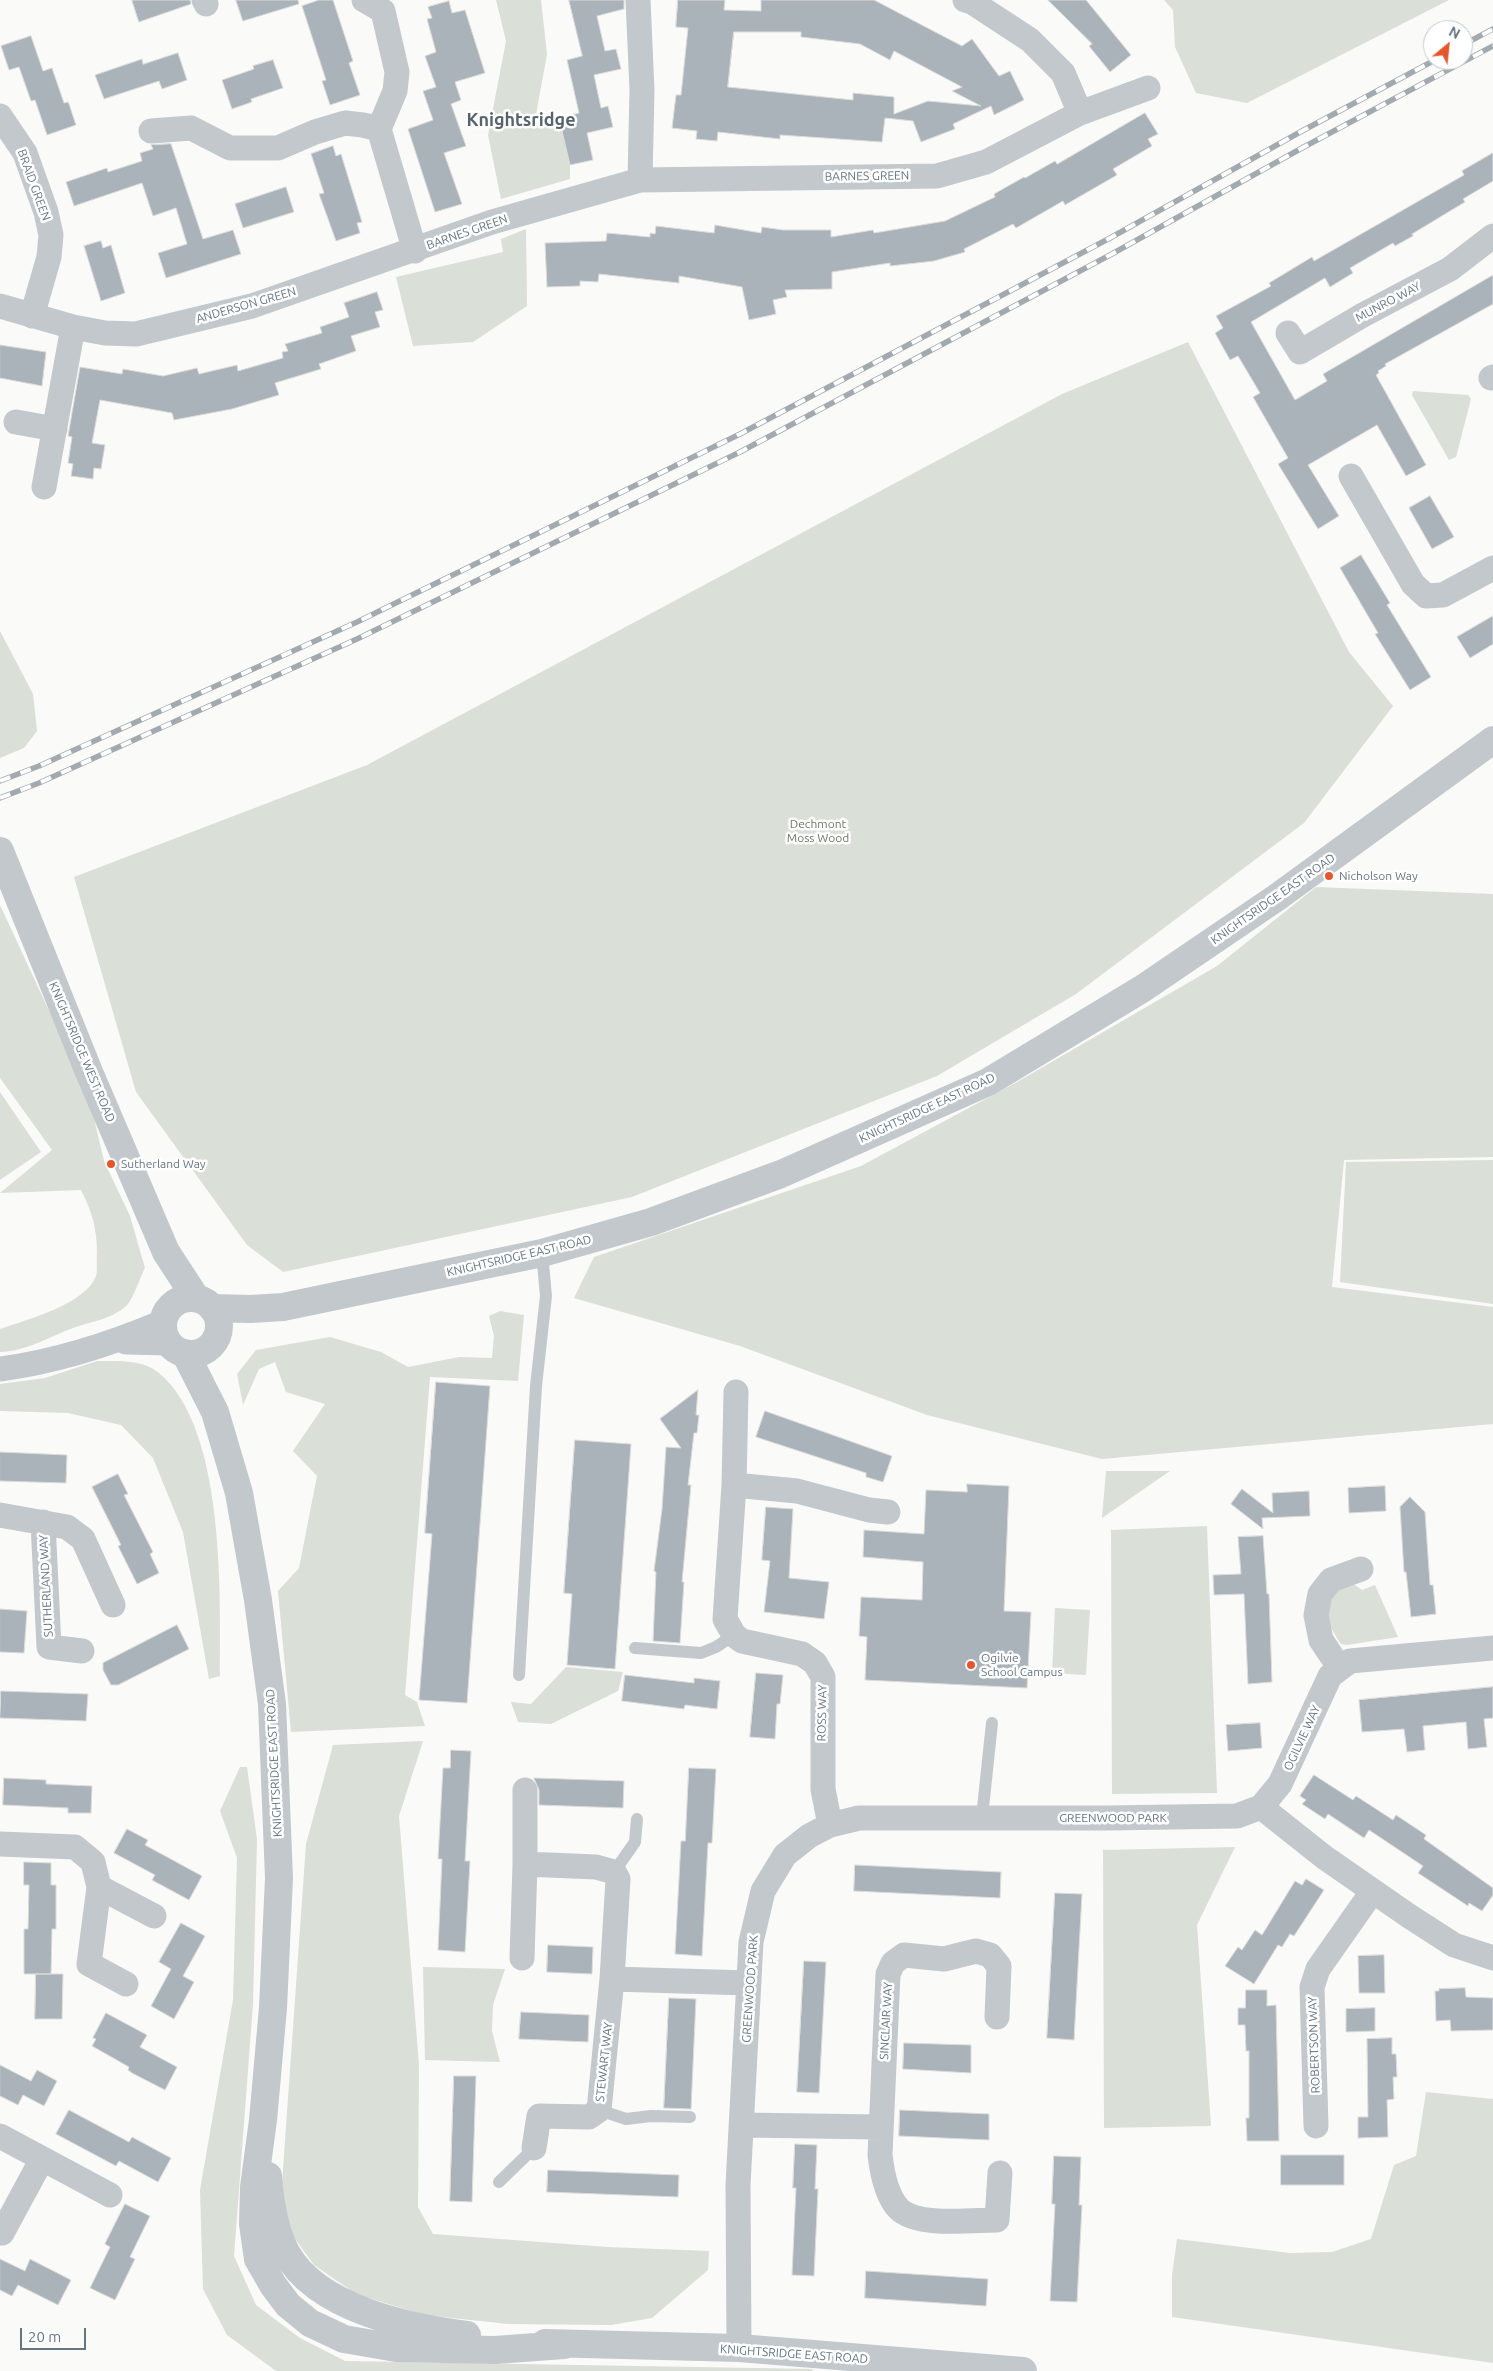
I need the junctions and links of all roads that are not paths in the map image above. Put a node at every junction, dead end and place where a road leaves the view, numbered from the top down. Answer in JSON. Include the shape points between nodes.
{"nodes":[{"id":1,"x":638,"y":0,"type":"edge"},
{"id":2,"x":965,"y":0,"type":"edge"},
{"id":3,"x":378,"y":4,"type":"edge"},
{"id":4,"x":1148,"y":88,"type":"dead end"},
{"id":5,"x":1080,"y":113,"type":"junction"},
{"id":6,"x":0,"y":116,"type":"edge"},
{"id":7,"x":379,"y":129,"type":"junction"},
{"id":8,"x":151,"y":130,"type":"dead end"},
{"id":9,"x":640,"y":180,"type":"junction"},
{"id":10,"x":1493,"y":236,"type":"edge"},
{"id":11,"x":415,"y":251,"type":"junction"},
{"id":12,"x":0,"y":306,"type":"edge"},
{"id":13,"x":32,"y":316,"type":"junction"},
{"id":14,"x":73,"y":327,"type":"junction"},
{"id":15,"x":1288,"y":333,"type":"dead end"},
{"id":16,"x":16,"y":422,"type":"dead end"},
{"id":17,"x":54,"y":429,"type":"junction"},
{"id":18,"x":1351,"y":476,"type":"dead end"},
{"id":19,"x":44,"y":487,"type":"dead end"},
{"id":20,"x":1493,"y":568,"type":"edge"},
{"id":21,"x":1493,"y":740,"type":"edge"},
{"id":22,"x":2,"y":856,"type":"edge"},
{"id":23,"x":542,"y":1253,"type":"junction"},
{"id":24,"x":190,"y":1326,"type":"junction"},
{"id":25,"x":0,"y":1369,"type":"edge"},
{"id":26,"x":736,"y":1392,"type":"dead end"},
{"id":27,"x":734,"y":1485,"type":"junction"},
{"id":28,"x":888,"y":1512,"type":"dead end"},
{"id":29,"x":0,"y":1515,"type":"edge"},
{"id":30,"x":43,"y":1522,"type":"junction"},
{"id":31,"x":1362,"y":1568,"type":"dead end"},
{"id":32,"x":113,"y":1606,"type":"dead end"},
{"id":33,"x":734,"y":1635,"type":"junction"},
{"id":34,"x":635,"y":1648,"type":"dead end"},
{"id":35,"x":1493,"y":1648,"type":"edge"},
{"id":36,"x":82,"y":1651,"type":"dead end"},
{"id":37,"x":1340,"y":1668,"type":"junction"},
{"id":38,"x":519,"y":1675,"type":"dead end"},
{"id":39,"x":992,"y":1723,"type":"dead end"},
{"id":40,"x":525,"y":1790,"type":"dead end"},
{"id":41,"x":1261,"y":1807,"type":"junction"},
{"id":42,"x":982,"y":1817,"type":"junction"},
{"id":43,"x":637,"y":1819,"type":"dead end"},
{"id":44,"x":830,"y":1825,"type":"junction"},
{"id":45,"x":0,"y":1844,"type":"edge"},
{"id":46,"x":525,"y":1864,"type":"junction"},
{"id":47,"x":614,"y":1872,"type":"junction"},
{"id":48,"x":99,"y":1887,"type":"junction"},
{"id":49,"x":1372,"y":1892,"type":"junction"},
{"id":50,"x":154,"y":1916,"type":"dead end"},
{"id":51,"x":522,"y":1958,"type":"dead end"},
{"id":52,"x":1493,"y":1958,"type":"edge"},
{"id":53,"x":612,"y":1979,"type":"junction"},
{"id":54,"x":749,"y":1983,"type":"junction"},
{"id":55,"x":126,"y":1984,"type":"dead end"},
{"id":56,"x":997,"y":2017,"type":"dead end"},
{"id":57,"x":599,"y":2110,"type":"junction"},
{"id":58,"x":690,"y":2117,"type":"dead end"},
{"id":59,"x":263,"y":2120,"type":"junction"},
{"id":60,"x":742,"y":2125,"type":"junction"},
{"id":61,"x":1316,"y":2126,"type":"dead end"},
{"id":62,"x":880,"y":2127,"type":"junction"},
{"id":63,"x":0,"y":2136,"type":"edge"},
{"id":64,"x":534,"y":2148,"type":"joint"},
{"id":65,"x":42,"y":2159,"type":"junction"},
{"id":66,"x":1000,"y":2173,"type":"dead end"},
{"id":67,"x":499,"y":2182,"type":"dead end"},
{"id":68,"x":110,"y":2195,"type":"dead end"},
{"id":69,"x":2,"y":2233,"type":"dead end"},
{"id":70,"x":564,"y":2345,"type":"junction"},
{"id":71,"x":739,"y":2348,"type":"junction"},
{"id":72,"x":927,"y":2367,"type":"edge"},
{"id":73,"x":1024,"y":2371,"type":"edge"}],
"edges":[{"from":1,"to":9,"type":"street","via":[[642,90]]},
{"from":2,"to":5,"type":"street","via":[[1030,40],[1063,73]]},
{"from":3,"to":7,"type":"street","via":[[397,72],[395,91]]},
{"from":4,"to":5,"type":"street","name":"BARNES GREEN"},
{"from":5,"to":9,"type":"street","name":"BARNES GREEN","via":[[986,162],[937,176]]},
{"from":6,"to":13,"type":"street","name":"BRAID GREEN","via":[[25,153],[51,235],[49,257]]},
{"from":7,"to":8,"type":"street","via":[[346,124],[315,132],[278,148],[230,148],[191,128]]},
{"from":7,"to":11,"type":"street","name":"BARNES GREEN"},
{"from":9,"to":11,"type":"street","name":"BARNES GREEN","via":[[492,222]]},
{"from":10,"to":15,"type":"street","name":"MUNRO WAY","via":[[1450,269],[1300,352]]},
{"from":11,"to":14,"type":"street","name":"ANDERSON GREEN","via":[[252,306],[136,334]]},
{"from":12,"to":13,"type":"street","name":"ANDERSON GREEN"},
{"from":13,"to":14,"type":"street","name":"ANDERSON GREEN"},
{"from":14,"to":17,"type":"street"},
{"from":16,"to":17,"type":"street"},
{"from":17,"to":19,"type":"street"},
{"from":18,"to":20,"type":"street","via":[[1412,584],[1426,596],[1443,595]]},
{"from":21,"to":23,"type":"street","name":"KNIGHTSRIDGE EAST ROAD","via":[[1276,898],[1142,989],[988,1082],[782,1174],[652,1222]]},
{"from":22,"to":24,"type":"street","name":"KNIGHTSRIDGE WEST ROAD","via":[[166,1252]]},
{"from":23,"to":24,"type":"street","name":"KNIGHTSRIDGE EAST ROAD","via":[[283,1307],[251,1309]]},
{"from":23,"to":38,"type":"lane","via":[[546,1296],[536,1386]]},
{"from":24,"to":25,"type":"street"},
{"from":24,"to":59,"type":"street","name":"KNIGHTSRIDGE EAST ROAD","via":[[239,1493],[272,1704],[279,1878],[273,2008]]},
{"from":26,"to":27,"type":"street"},
{"from":27,"to":28,"type":"street","via":[[797,1491]]},
{"from":27,"to":33,"type":"street","via":[[725,1619]]},
{"from":29,"to":30,"type":"street","name":"SUTHERLAND WAY"},
{"from":30,"to":32,"type":"street","name":"SUTHERLAND WAY","via":[[67,1527],[83,1539]]},
{"from":30,"to":36,"type":"street","name":"SUTHERLAND WAY","via":[[49,1647]]},
{"from":31,"to":37,"type":"street","via":[[1331,1580],[1320,1594],[1316,1615],[1321,1640]]},
{"from":33,"to":34,"type":"lane","via":[[701,1653]]},
{"from":33,"to":44,"type":"street","name":"ROSS WAY","via":[[742,1642],[802,1654],[814,1663],[823,1677],[822,1789]]},
{"from":35,"to":37,"type":"street","via":[[1350,1661]]},
{"from":37,"to":41,"type":"street","name":"OGILVIE WAY","via":[[1330,1676],[1280,1784]]},
{"from":39,"to":42,"type":"lane"},
{"from":40,"to":46,"type":"street"},
{"from":41,"to":42,"type":"street","name":"GREENWOOD PARK","via":[[1237,1816]]},
{"from":41,"to":49,"type":"street"},
{"from":42,"to":44,"type":"street","name":"GREENWOOD PARK","via":[[859,1818]]},
{"from":43,"to":47,"type":"lane","via":[[635,1842]]},
{"from":44,"to":54,"type":"street","name":"GREENWOOD PARK","via":[[808,1836],[785,1855],[763,1890],[751,1942]]},
{"from":45,"to":48,"type":"street","via":[[75,1848],[93,1862]]},
{"from":46,"to":47,"type":"street","via":[[596,1867]]},
{"from":46,"to":51,"type":"street"},
{"from":47,"to":53,"type":"street","name":"STEWART WAY","via":[[618,1879]]},
{"from":48,"to":50,"type":"street"},
{"from":48,"to":55,"type":"street","via":[[89,1964]]},
{"from":49,"to":52,"type":"street","via":[[1454,1945]]},
{"from":49,"to":61,"type":"street","name":"ROBERTSON WAY","via":[[1318,1969],[1312,1987]]},
{"from":53,"to":54,"type":"street"},
{"from":53,"to":57,"type":"street","name":"STEWART WAY"},
{"from":54,"to":60,"type":"street","name":"GREENWOOD PARK"},
{"from":56,"to":62,"type":"street","name":"SINCLAIR WAY","via":[[999,1966],[990,1955],[976,1951],[944,1958],[904,1955],[893,1963],[888,1974]]},
{"from":57,"to":58,"type":"lane","via":[[626,2119]]},
{"from":57,"to":64,"type":"street","name":"STEWART WAY","via":[[589,2117],[539,2116]]},
{"from":59,"to":70,"type":"street","name":"KNIGHTSRIDGE EAST ROAD","via":[[270,2202],[287,2254],[307,2278],[350,2305],[396,2323]]},
{"from":59,"to":70,"type":"street","name":"KNIGHTSRIDGE EAST ROAD","via":[[254,2196],[253,2224],[258,2259],[272,2286],[288,2306],[310,2323],[344,2339],[396,2348],[495,2350]]},
{"from":60,"to":62,"type":"street"},
{"from":60,"to":71,"type":"street","name":"GREENWOOD PARK","via":[[738,2185]]},
{"from":62,"to":66,"type":"street","name":"SINCLAIR WAY","via":[[884,2181],[899,2209],[920,2220],[997,2220]]},
{"from":63,"to":65,"type":"street"},
{"from":64,"to":67,"type":"lane"},
{"from":65,"to":68,"type":"street"},
{"from":65,"to":69,"type":"street"},
{"from":70,"to":71,"type":"street","name":"KNIGHTSRIDGE EAST ROAD"},
{"from":71,"to":72,"type":"street","name":"KNIGHTSRIDGE EAST ROAD"},
{"from":72,"to":73,"type":"street","name":"KNIGHTSRIDGE EAST ROAD"}]}
